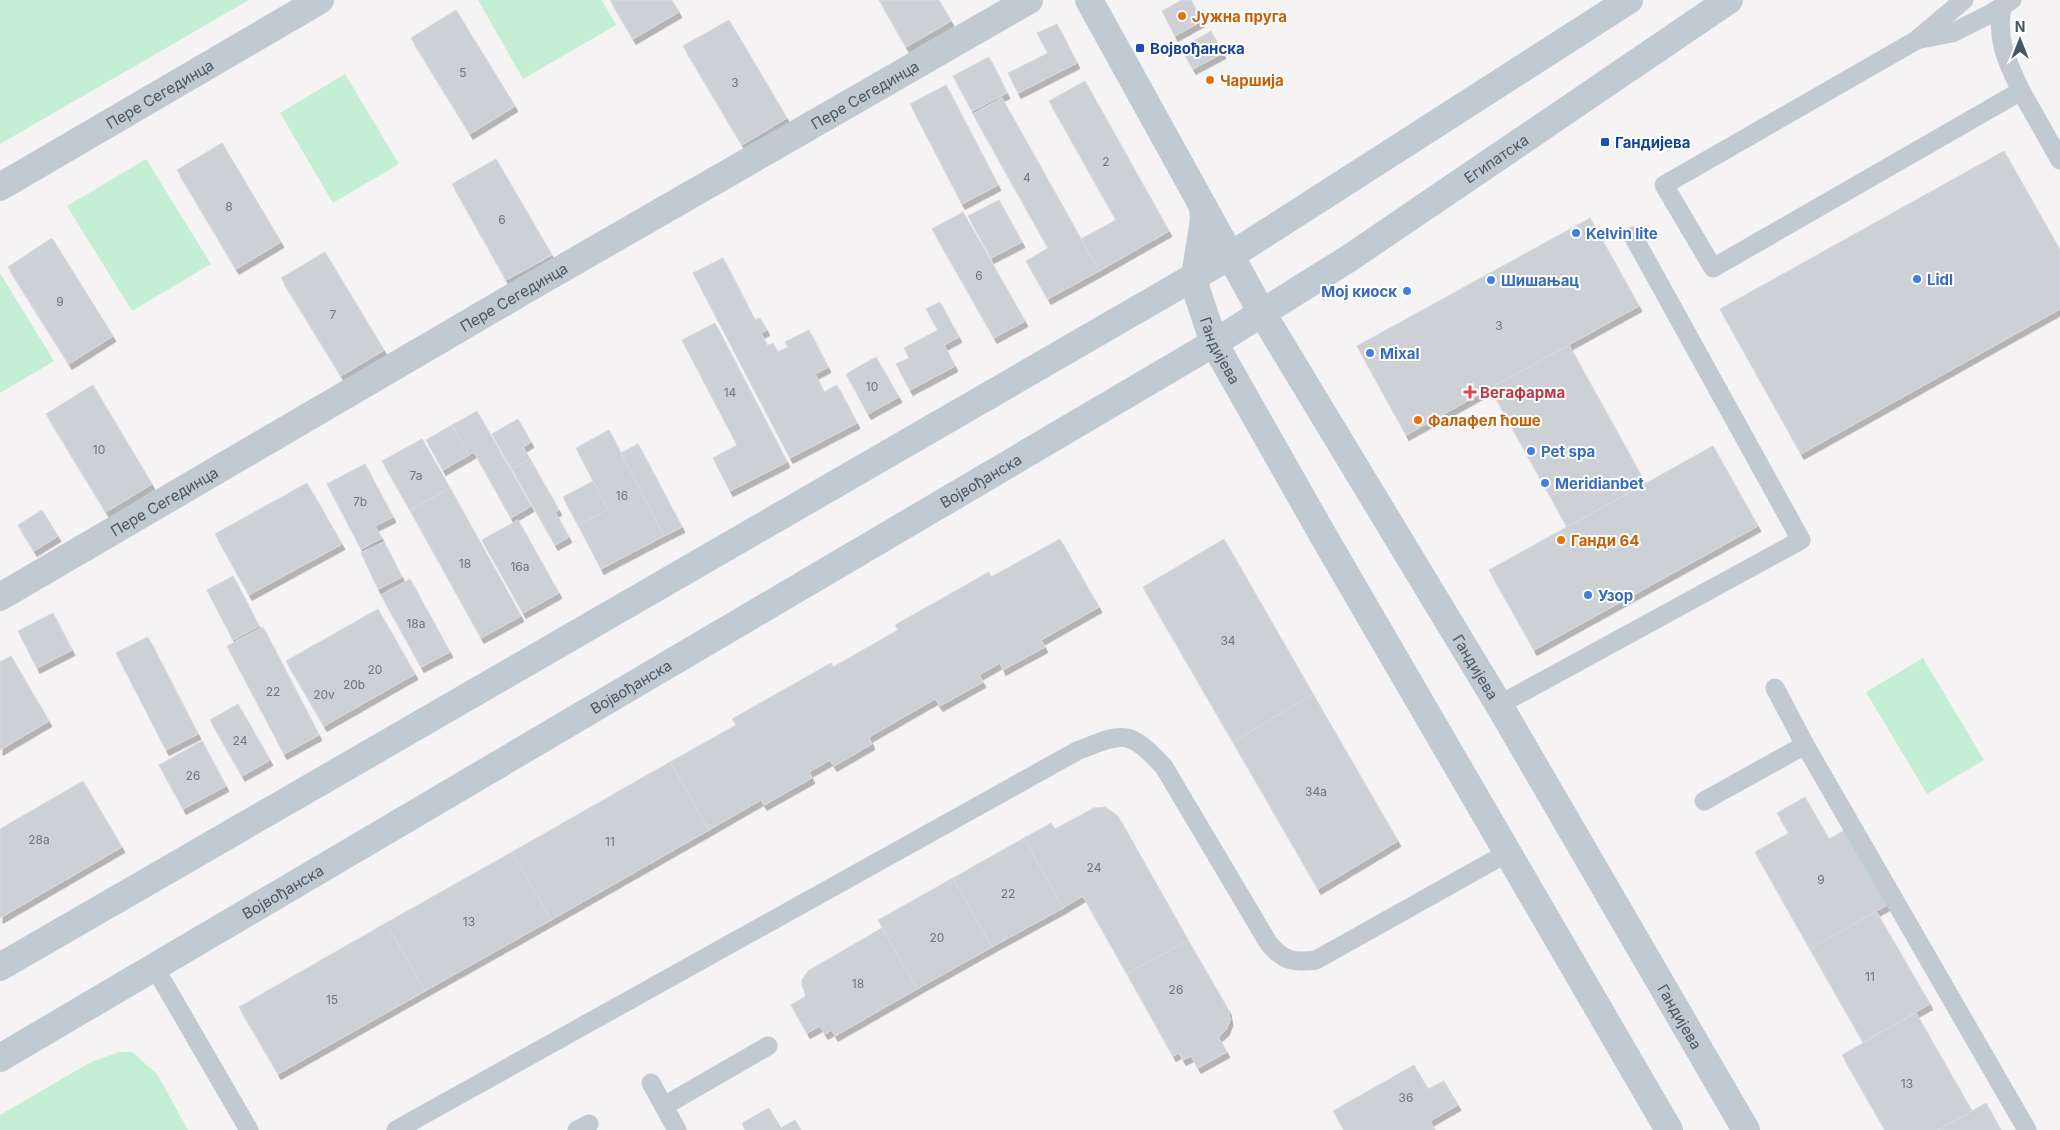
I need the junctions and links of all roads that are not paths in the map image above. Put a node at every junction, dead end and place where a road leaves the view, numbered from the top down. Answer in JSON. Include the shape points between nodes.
{"nodes":[{"id":1,"x":320,"y":0,"type":"edge"},
{"id":2,"x":1029,"y":0,"type":"edge"},
{"id":3,"x":1089,"y":0,"type":"edge"},
{"id":4,"x":1629,"y":0,"type":"edge"},
{"id":5,"x":1729,"y":0,"type":"edge"},
{"id":6,"x":1964,"y":0,"type":"edge"},
{"id":7,"x":2007,"y":4,"type":"edge"},
{"id":8,"x":1915,"y":41,"type":"junction"},
{"id":9,"x":2021,"y":91,"type":"junction"},
{"id":10,"x":2060,"y":160,"type":"edge"},
{"id":11,"x":0,"y":187,"type":"edge"},
{"id":12,"x":1203,"y":206,"type":"junction"},
{"id":13,"x":1633,"y":236,"type":"dead end"},
{"id":14,"x":1230,"y":256,"type":"junction"},
{"id":15,"x":1195,"y":276,"type":"junction"},
{"id":16,"x":1262,"y":313,"type":"junction"},
{"id":17,"x":1214,"y":344,"type":"junction"},
{"id":18,"x":0,"y":597,"type":"edge"},
{"id":19,"x":1775,"y":688,"type":"dead end"},
{"id":20,"x":1499,"y":705,"type":"junction"},
{"id":21,"x":1805,"y":745,"type":"junction"},
{"id":22,"x":1704,"y":801,"type":"dead end"},
{"id":23,"x":1506,"y":854,"type":"junction"},
{"id":24,"x":0,"y":967,"type":"edge"},
{"id":25,"x":156,"y":968,"type":"junction"},
{"id":26,"x":768,"y":1046,"type":"dead end"},
{"id":27,"x":0,"y":1058,"type":"edge"},
{"id":28,"x":651,"y":1083,"type":"dead end"},
{"id":29,"x":664,"y":1106,"type":"junction"},
{"id":30,"x":249,"y":1130,"type":"edge"},
{"id":31,"x":396,"y":1130,"type":"edge"},
{"id":32,"x":677,"y":1130,"type":"edge"},
{"id":33,"x":1669,"y":1130,"type":"edge"},
{"id":34,"x":1746,"y":1130,"type":"edge"},
{"id":35,"x":2027,"y":1130,"type":"edge"}],
"edges":[{"from":1,"to":11,"type":"street","name":"Пере Сегединца"},
{"from":2,"to":18,"type":"street","name":"Пере Сегединца"},
{"from":3,"to":12,"type":"main road","name":"Гандијева"},
{"from":4,"to":14,"type":"main road"},
{"from":5,"to":16,"type":"main road","name":"Египатска","via":[[1355,254]]},
{"from":6,"to":8,"type":"lane"},
{"from":7,"to":8,"type":"lane","via":[[1952,33]]},
{"from":7,"to":9,"type":"lane","via":[[1999,21],[2002,47]]},
{"from":8,"to":9,"type":"lane","via":[[1664,185],[1713,268]]},
{"from":9,"to":10,"type":"lane"},
{"from":12,"to":14,"type":"main road","name":"Гандијева"},
{"from":12,"to":15,"type":"main road","name":"Гандијева","via":[[1204,220]]},
{"from":13,"to":20,"type":"lane","via":[[1801,540]]},
{"from":14,"to":15,"type":"main road"},
{"from":14,"to":16,"type":"main road","name":"Гандијева"},
{"from":15,"to":17,"type":"main road","name":"Гандијева","via":[[1199,302]]},
{"from":15,"to":24,"type":"main road"},
{"from":16,"to":17,"type":"main road","name":"Војвођанска"},
{"from":16,"to":20,"type":"main road","name":"Гандијева"},
{"from":17,"to":23,"type":"main road","name":"Гандијева"},
{"from":17,"to":25,"type":"main road","name":"Војвођанска"},
{"from":19,"to":21,"type":"lane"},
{"from":20,"to":34,"type":"main road","name":"Гандијева"},
{"from":21,"to":22,"type":"lane"},
{"from":21,"to":35,"type":"lane"},
{"from":23,"to":31,"type":"lane","via":[[1316,960],[1291,961],[1279,956],[1269,944],[1164,767],[1146,747],[1128,737],[1112,737],[1077,751]]},
{"from":23,"to":33,"type":"main road","name":"Гандијева"},
{"from":25,"to":27,"type":"main road","name":"Војвођанска"},
{"from":25,"to":30,"type":"lane"},
{"from":26,"to":29,"type":"lane"},
{"from":28,"to":29,"type":"lane"},
{"from":29,"to":32,"type":"lane"}]}
